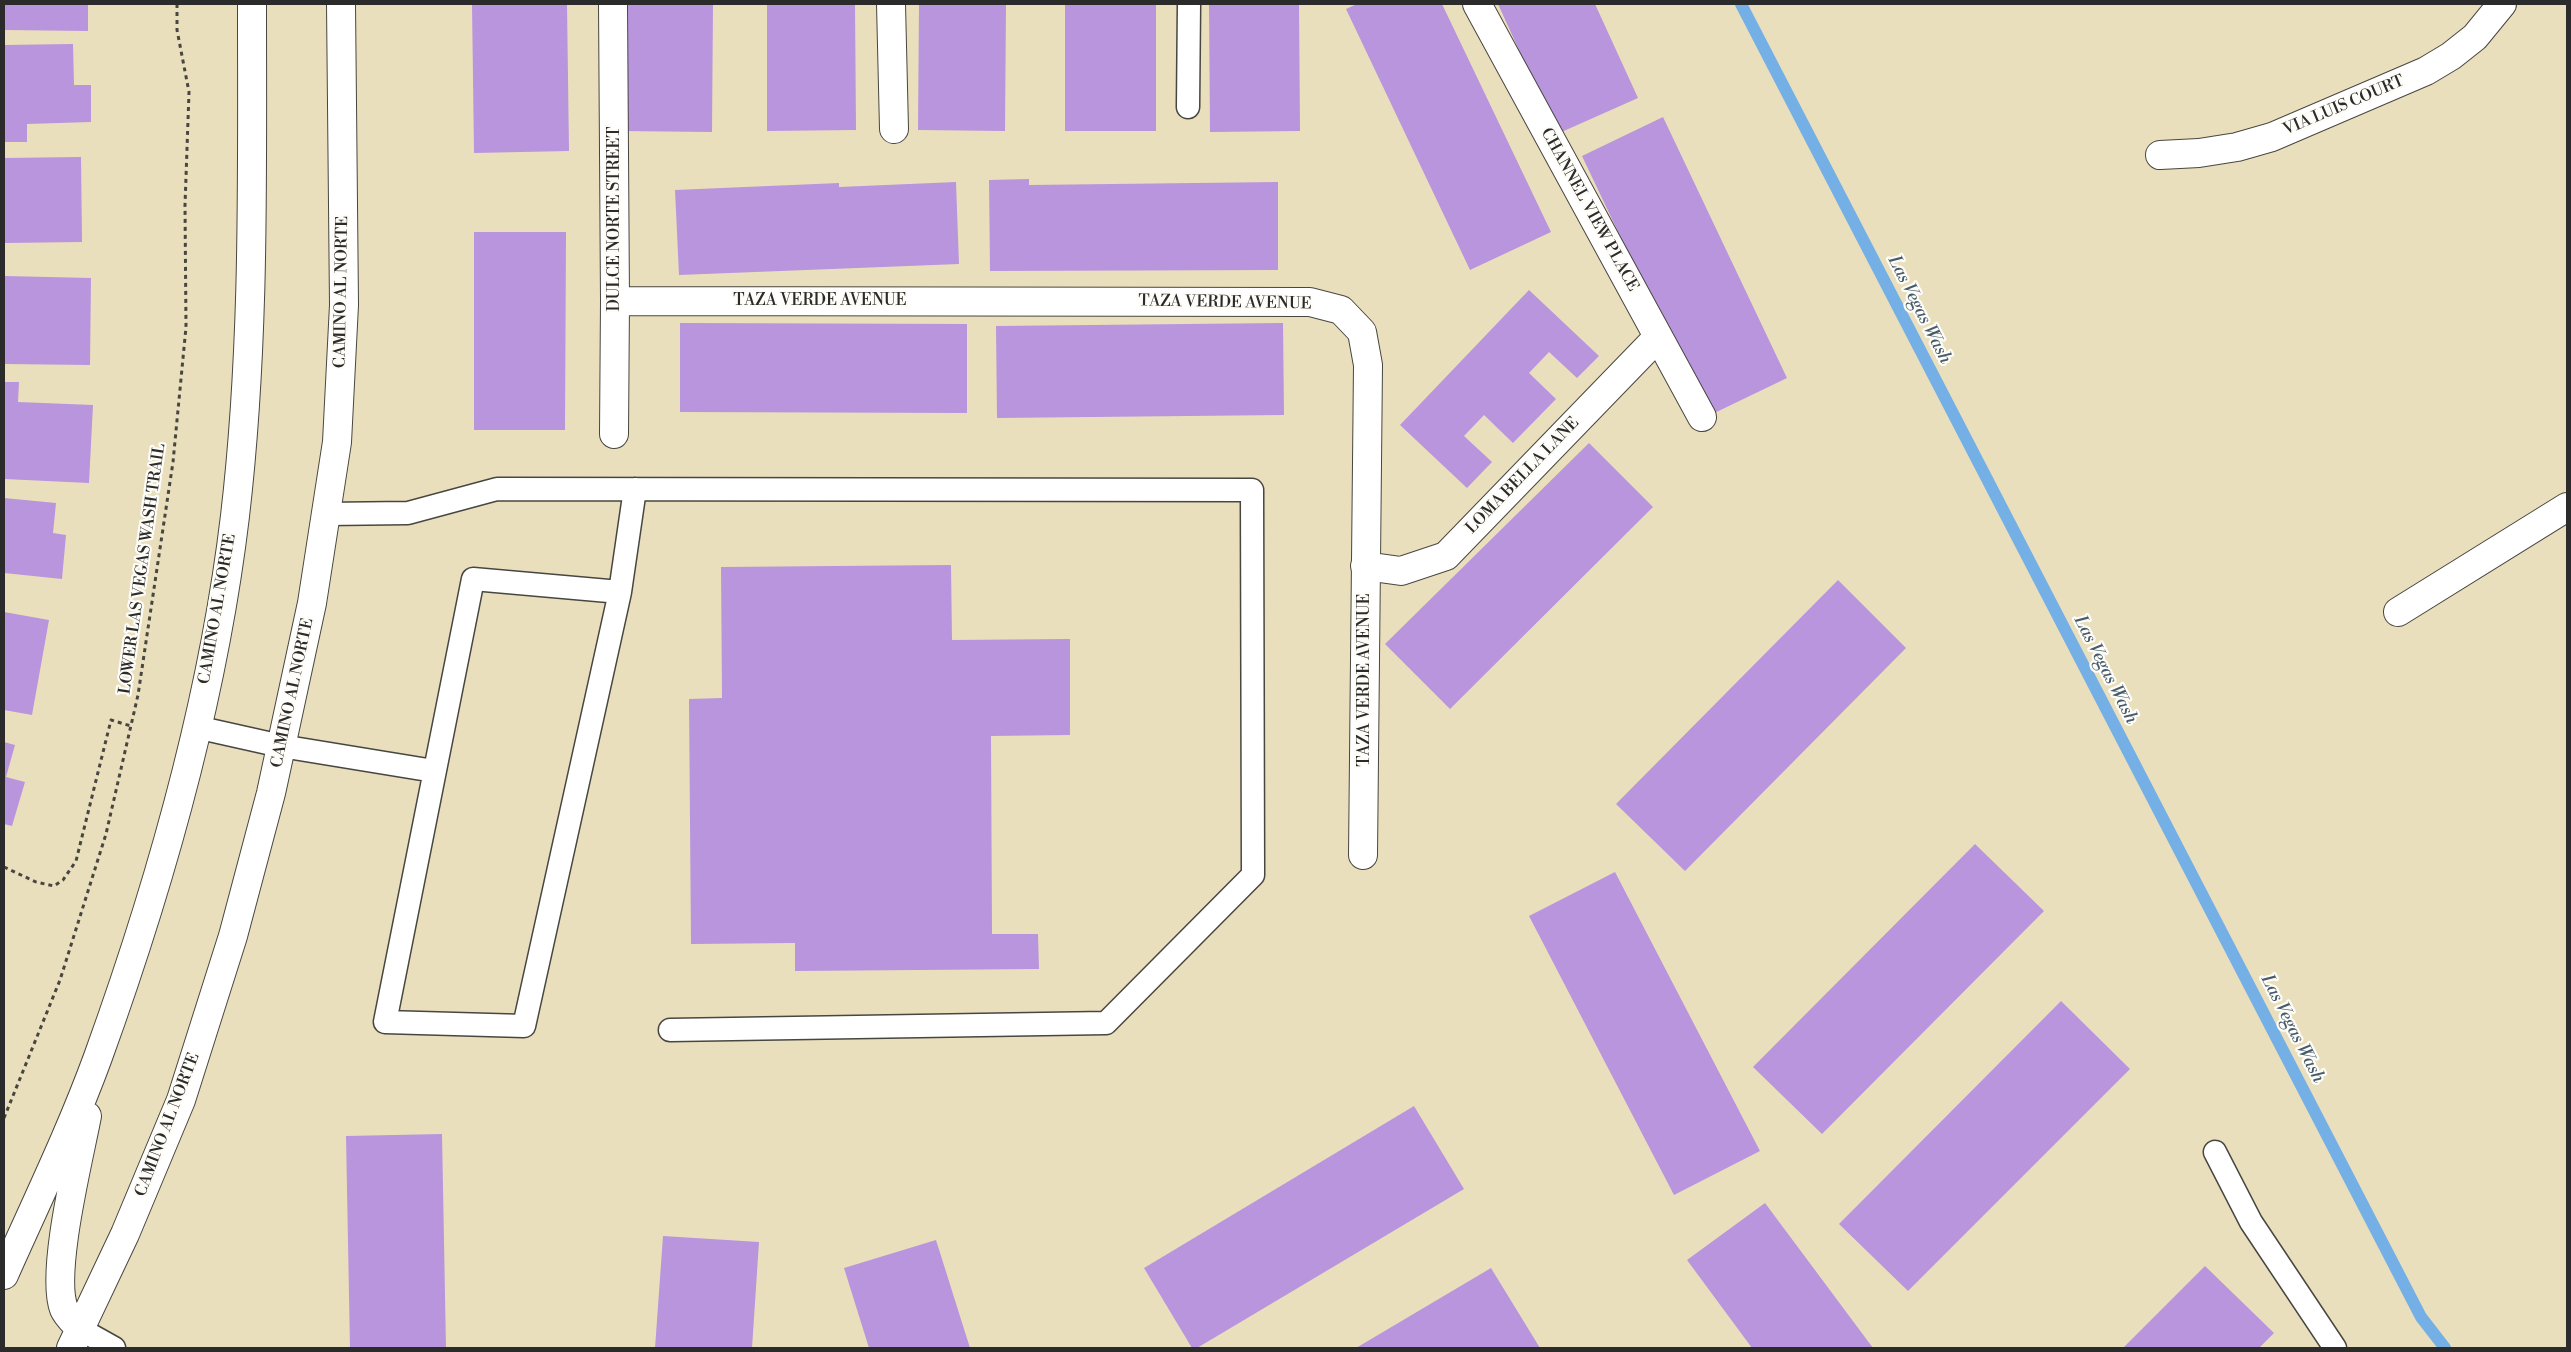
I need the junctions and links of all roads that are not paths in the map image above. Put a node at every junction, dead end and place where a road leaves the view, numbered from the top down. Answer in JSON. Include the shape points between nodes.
{"nodes":[{"id":1,"x":252,"y":4,"type":"edge"},
{"id":2,"x":340,"y":4,"type":"edge"},
{"id":3,"x":613,"y":4,"type":"edge"},
{"id":4,"x":891,"y":4,"type":"edge"},
{"id":5,"x":1189,"y":4,"type":"edge"},
{"id":6,"x":1476,"y":4,"type":"edge"},
{"id":7,"x":2502,"y":4,"type":"edge"},
{"id":8,"x":1188,"y":107,"type":"dead end"},
{"id":9,"x":894,"y":129,"type":"dead end"},
{"id":10,"x":2160,"y":155,"type":"dead end"},
{"id":11,"x":615,"y":301,"type":"junction"},
{"id":12,"x":1658,"y":337,"type":"junction"},
{"id":13,"x":1702,"y":417,"type":"dead end"},
{"id":14,"x":614,"y":434,"type":"dead end"},
{"id":15,"x":635,"y":489,"type":"junction"},
{"id":16,"x":2567,"y":507,"type":"edge"},
{"id":17,"x":326,"y":514,"type":"junction"},
{"id":18,"x":1365,"y":566,"type":"junction"},
{"id":19,"x":620,"y":592,"type":"junction"},
{"id":20,"x":2398,"y":612,"type":"dead end"},
{"id":21,"x":196,"y":727,"type":"junction"},
{"id":22,"x":281,"y":746,"type":"junction"},
{"id":23,"x":434,"y":771,"type":"junction"},
{"id":24,"x":1363,"y":855,"type":"dead end"},
{"id":25,"x":670,"y":1030,"type":"dead end"},
{"id":26,"x":97,"y":1058,"type":"junction"},
{"id":27,"x":2215,"y":1152,"type":"dead end"},
{"id":28,"x":4,"y":1274,"type":"edge"},
{"id":29,"x":76,"y":1339,"type":"edge"},
{"id":30,"x":114,"y":1348,"type":"edge"},
{"id":31,"x":2335,"y":1348,"type":"edge"}],
"edges":[{"from":1,"to":21,"type":"street","name":"CAMINO AL NORTE","via":[[252,260],[237,491],[215,640]]},
{"from":2,"to":17,"type":"street","name":"CAMINO AL NORTE","via":[[344,305],[337,442]]},
{"from":3,"to":11,"type":"street","name":"DULCE NORTE STREET"},
{"from":4,"to":9,"type":"street"},
{"from":5,"to":8,"type":"lane"},
{"from":6,"to":12,"type":"street","name":"CHANNEL VIEW PLACE"},
{"from":7,"to":10,"type":"street","name":"VIA LUIS COURT","via":[[2475,38],[2451,56],[2417,74],[2272,137],[2237,147]]},
{"from":11,"to":14,"type":"street","name":"DULCE NORTE STREET"},
{"from":11,"to":18,"type":"street","name":"TAZA VERDE AVENUE","via":[[1310,302],[1341,310],[1362,332],[1368,365]]},
{"from":12,"to":13,"type":"street","name":"CHANNEL VIEW PLACE"},
{"from":12,"to":18,"type":"street","name":"LOMA BELLA LANE","via":[[1446,556],[1400,571]]},
{"from":15,"to":17,"type":"lane","via":[[497,489],[408,513]]},
{"from":15,"to":19,"type":"lane"},
{"from":15,"to":25,"type":"lane","via":[[1252,490],[1254,875],[1106,1023]]},
{"from":16,"to":20,"type":"street"},
{"from":17,"to":22,"type":"street","name":"CAMINO AL NORTE","via":[[312,603]]},
{"from":18,"to":24,"type":"street","name":"TAZA VERDE AVENUE"},
{"from":19,"to":23,"type":"lane","via":[[473,579]]},
{"from":19,"to":23,"type":"lane","via":[[524,1026],[385,1022]]},
{"from":21,"to":22,"type":"lane"},
{"from":21,"to":26,"type":"street","via":[[159,873]]},
{"from":22,"to":23,"type":"lane"},
{"from":22,"to":29,"type":"street","name":"CAMINO AL NORTE","via":[[233,936],[181,1100],[125,1234]]},
{"from":26,"to":28,"type":"street","via":[[56,1160]]},
{"from":26,"to":29,"type":"street","via":[[61,1256],[60,1288],[64,1310]]},
{"from":27,"to":31,"type":"lane","via":[[2251,1222]]},
{"from":29,"to":30,"type":"lane"}]}
